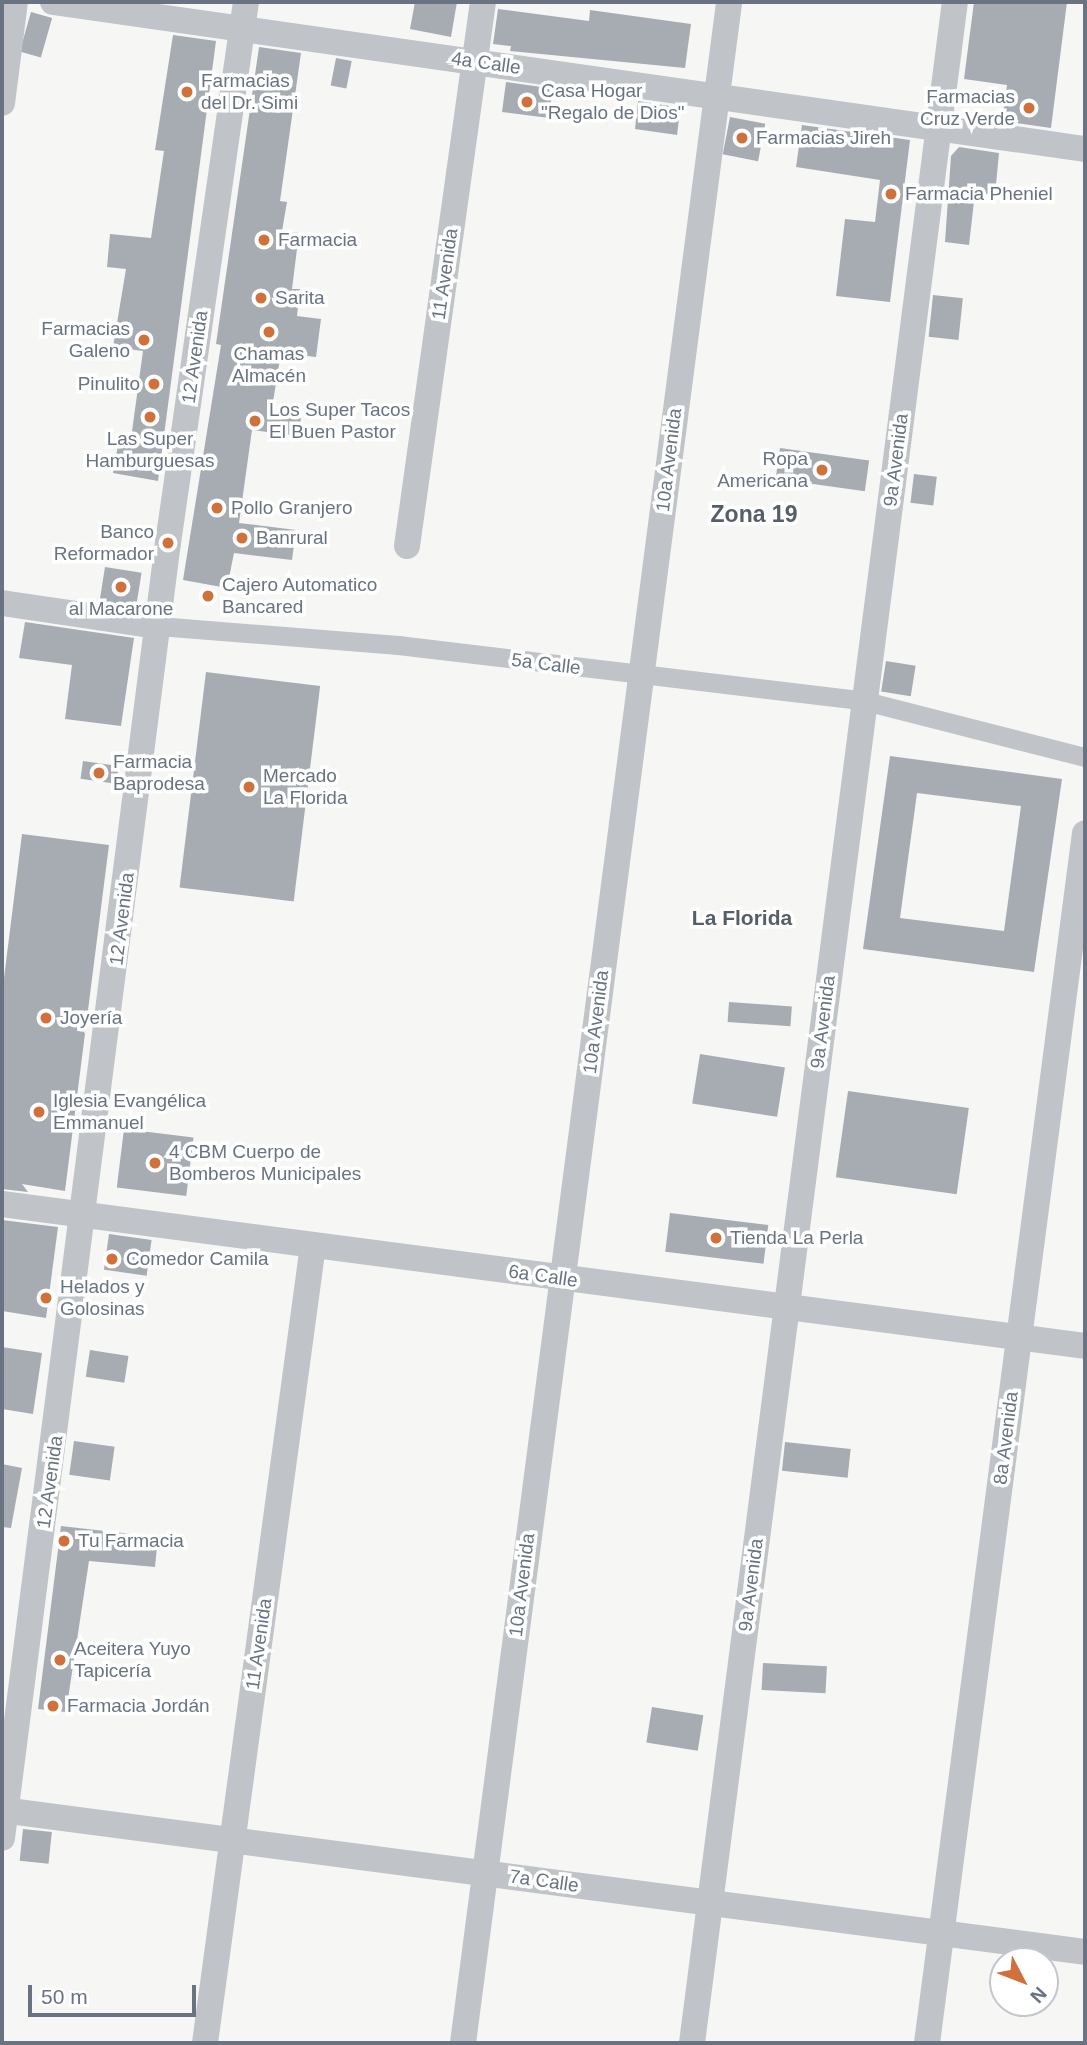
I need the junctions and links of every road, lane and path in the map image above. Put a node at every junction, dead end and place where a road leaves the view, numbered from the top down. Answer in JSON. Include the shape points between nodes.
{"nodes":[{"id":1,"x":15,"y":2,"type":"edge"},
{"id":2,"x":53,"y":2,"type":"edge"},
{"id":3,"x":246,"y":2,"type":"edge"},
{"id":4,"x":483,"y":2,"type":"edge"},
{"id":5,"x":729,"y":2,"type":"edge"},
{"id":6,"x":955,"y":2,"type":"edge"},
{"id":7,"x":243,"y":29,"type":"junction"},
{"id":8,"x":475,"y":62,"type":"junction"},
{"id":9,"x":717,"y":96,"type":"junction"},
{"id":10,"x":2,"y":103,"type":"edge"},
{"id":11,"x":939,"y":128,"type":"junction"},
{"id":12,"x":1085,"y":149,"type":"edge"},
{"id":13,"x":407,"y":546,"type":"dead end"},
{"id":14,"x":2,"y":603,"type":"edge"},
{"id":15,"x":158,"y":626,"type":"junction"},
{"id":16,"x":641,"y":676,"type":"junction"},
{"id":17,"x":865,"y":701,"type":"junction"},
{"id":18,"x":1085,"y":757,"type":"edge"},
{"id":19,"x":1085,"y":833,"type":"edge"},
{"id":20,"x":2,"y":1204,"type":"edge"},
{"id":21,"x":86,"y":1213,"type":"junction"},
{"id":22,"x":313,"y":1245,"type":"junction"},
{"id":23,"x":562,"y":1279,"type":"junction"},
{"id":24,"x":786,"y":1308,"type":"junction"},
{"id":25,"x":1019,"y":1338,"type":"junction"},
{"id":26,"x":1085,"y":1346,"type":"edge"},
{"id":27,"x":4,"y":1811,"type":"edge"},
{"id":28,"x":2,"y":1838,"type":"edge"},
{"id":29,"x":232,"y":1840,"type":"junction"},
{"id":30,"x":485,"y":1873,"type":"junction"},
{"id":31,"x":710,"y":1903,"type":"junction"},
{"id":32,"x":941,"y":1933,"type":"junction"},
{"id":33,"x":1085,"y":1952,"type":"edge"},
{"id":34,"x":205,"y":2043,"type":"edge"},
{"id":35,"x":463,"y":2043,"type":"edge"},
{"id":36,"x":692,"y":2043,"type":"edge"},
{"id":37,"x":927,"y":2043,"type":"edge"}],
"edges":[{"from":1,"to":10,"type":"street"},
{"from":2,"to":7,"type":"street","name":"4a Calle"},
{"from":3,"to":7,"type":"street","name":"12 Avenida"},
{"from":4,"to":8,"type":"street","name":"11 Avenida"},
{"from":5,"to":9,"type":"street","name":"10a Avenida"},
{"from":6,"to":11,"type":"street","name":"9a Avenida"},
{"from":7,"to":8,"type":"street","name":"4a Calle"},
{"from":7,"to":15,"type":"street","name":"12 Avenida"},
{"from":8,"to":9,"type":"street","name":"4a Calle"},
{"from":8,"to":13,"type":"street","name":"11 Avenida"},
{"from":9,"to":11,"type":"street","name":"4a Calle"},
{"from":9,"to":16,"type":"street","name":"10a Avenida"},
{"from":11,"to":12,"type":"street","name":"4a Calle"},
{"from":11,"to":17,"type":"street","name":"9a Avenida"},
{"from":14,"to":15,"type":"street","name":"5a Calle"},
{"from":15,"to":16,"type":"street","name":"5a Calle","via":[[398,645]]},
{"from":15,"to":21,"type":"street","name":"12 Avenida"},
{"from":16,"to":17,"type":"street","name":"5a Calle"},
{"from":16,"to":23,"type":"street","name":"10a Avenida"},
{"from":17,"to":18,"type":"street","name":"5a Calle"},
{"from":17,"to":24,"type":"street","name":"9a Avenida"},
{"from":19,"to":25,"type":"street","name":"8a Avenida"},
{"from":20,"to":21,"type":"street","name":"6a Calle"},
{"from":21,"to":22,"type":"street","name":"6a Calle"},
{"from":21,"to":27,"type":"street","name":"12 Avenida"},
{"from":22,"to":23,"type":"street","name":"6a Calle"},
{"from":22,"to":29,"type":"street","name":"11 Avenida"},
{"from":23,"to":24,"type":"street","name":"6a Calle"},
{"from":23,"to":30,"type":"street","name":"10a Avenida"},
{"from":24,"to":25,"type":"street","name":"6a Calle"},
{"from":24,"to":31,"type":"street","name":"9a Avenida"},
{"from":25,"to":26,"type":"street","name":"6a Calle"},
{"from":25,"to":32,"type":"street","name":"8a Avenida"},
{"from":27,"to":28,"type":"street","name":"12 Avenida"},
{"from":27,"to":29,"type":"street","name":"7a Calle"},
{"from":29,"to":30,"type":"street","name":"7a Calle"},
{"from":29,"to":34,"type":"street","name":"11 Avenida"},
{"from":30,"to":31,"type":"street","name":"7a Calle"},
{"from":30,"to":35,"type":"street","name":"10a Avenida"},
{"from":31,"to":32,"type":"street","name":"7a Calle"},
{"from":31,"to":36,"type":"street","name":"9a Avenida"},
{"from":32,"to":33,"type":"street","name":"7a Calle"},
{"from":32,"to":37,"type":"street","name":"8a Avenida"}]}
